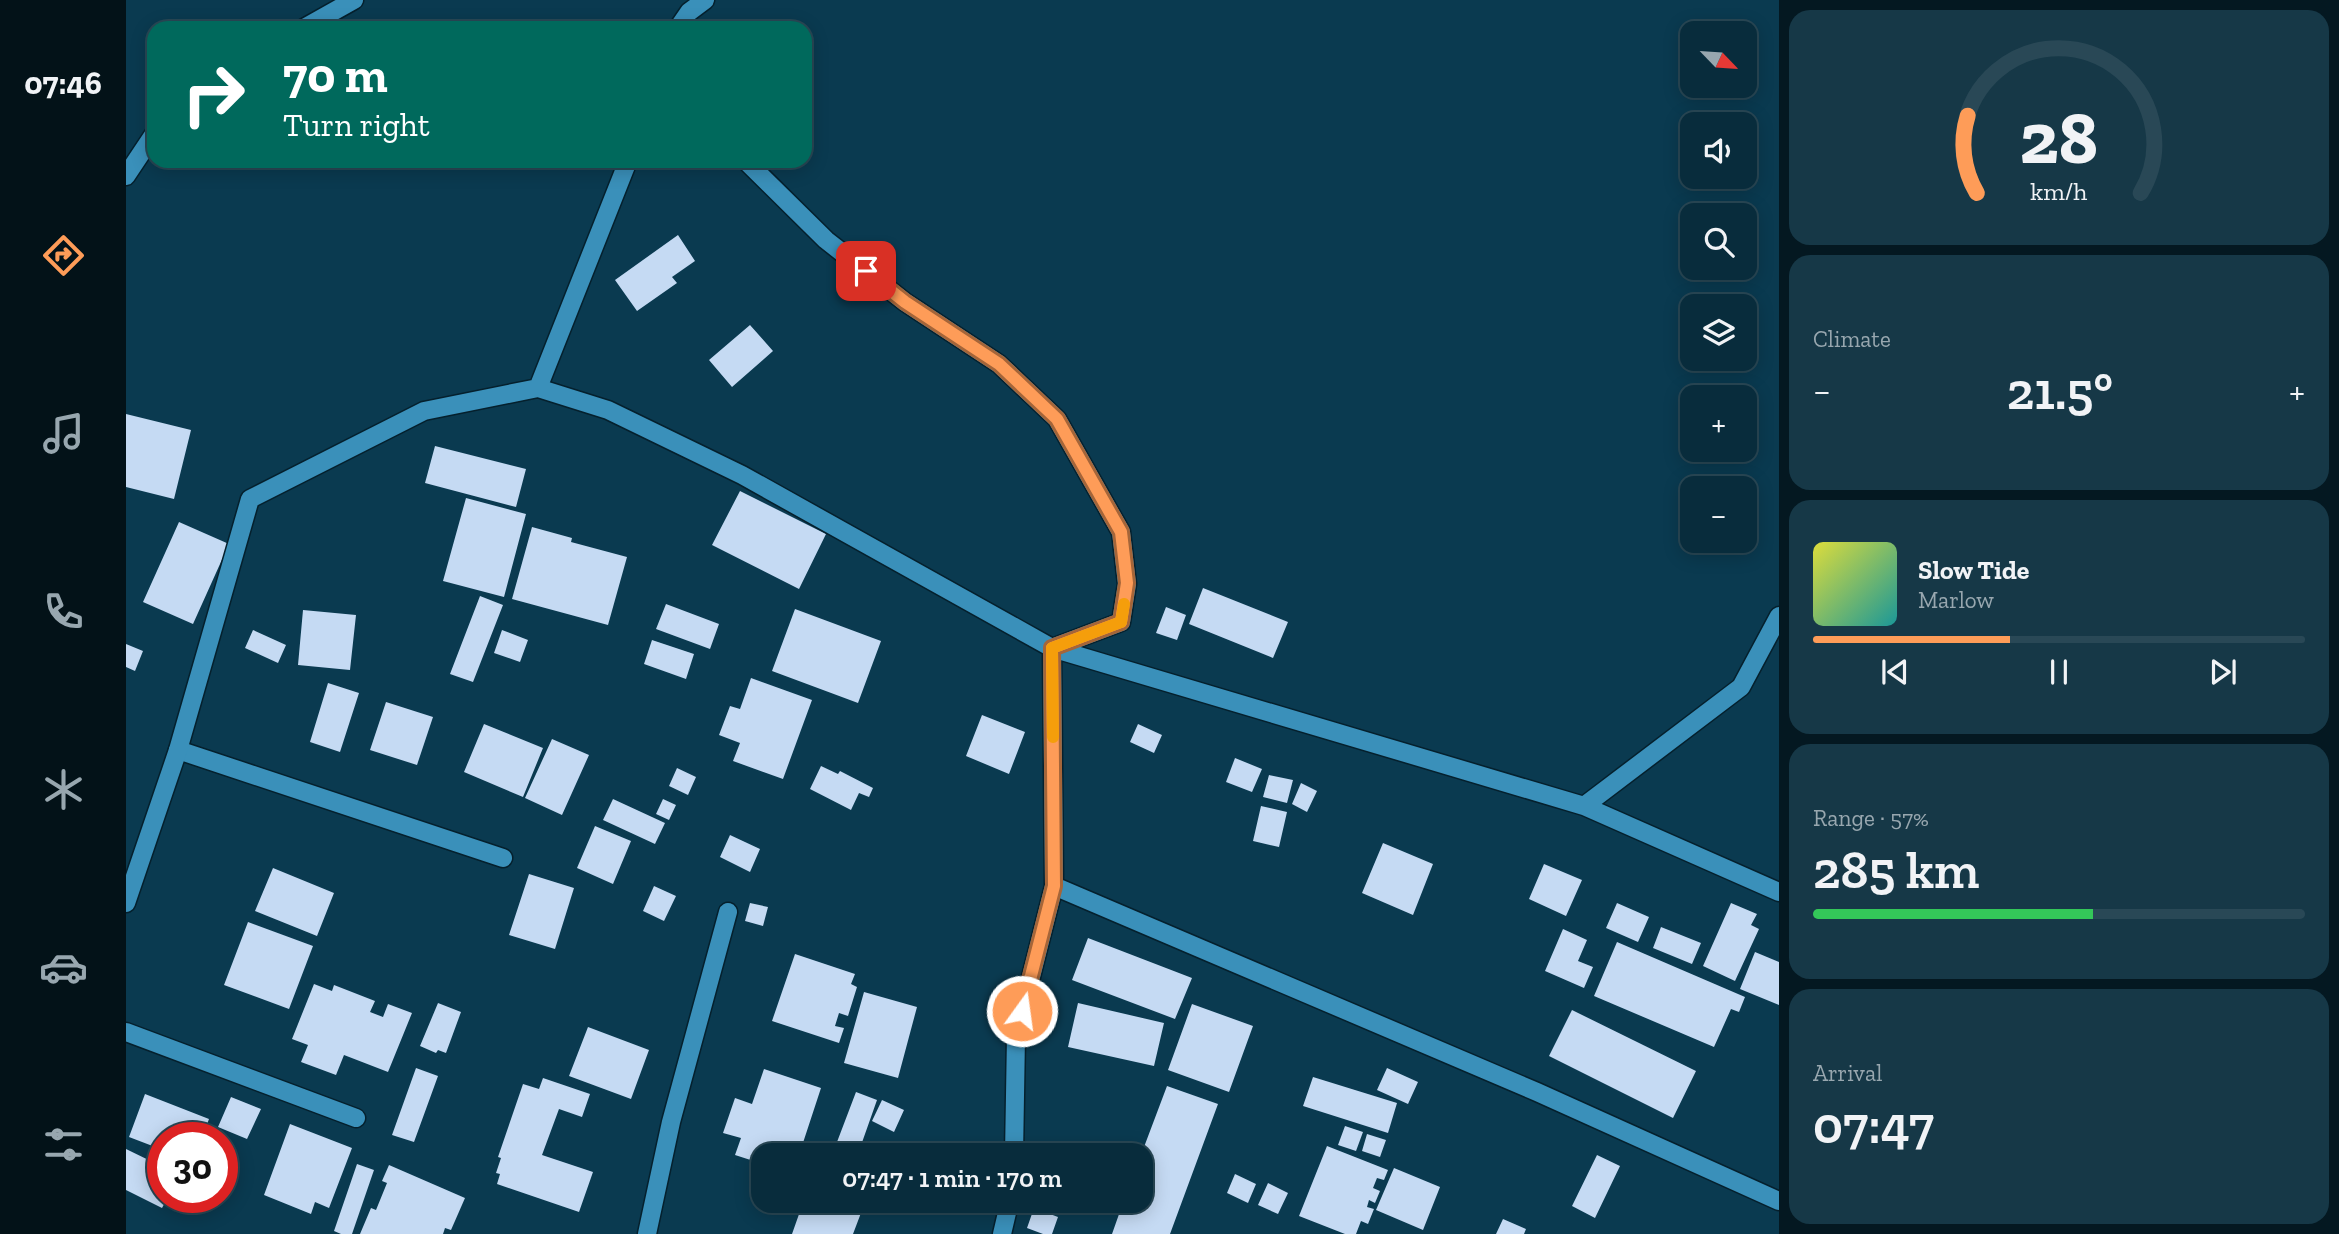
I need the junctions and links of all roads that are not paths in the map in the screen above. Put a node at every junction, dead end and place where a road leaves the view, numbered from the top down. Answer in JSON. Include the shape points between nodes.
{"nodes":[{"id":1,"x":354,"y":0,"type":"edge"},
{"id":2,"x":705,"y":0,"type":"edge"},
{"id":3,"x":316,"y":21,"type":"edge"},
{"id":4,"x":683,"y":21,"type":"edge"},
{"id":5,"x":147,"y":144,"type":"edge"},
{"id":6,"x":625,"y":168,"type":"edge"},
{"id":7,"x":753,"y":168,"type":"edge"},
{"id":8,"x":126,"y":176,"type":"edge"},
{"id":9,"x":538,"y":388,"type":"junction"},
{"id":10,"x":1779,"y":616,"type":"edge"},
{"id":11,"x":1052,"y":648,"type":"junction"},
{"id":12,"x":178,"y":750,"type":"junction"},
{"id":13,"x":1584,"y":806,"type":"junction"},
{"id":14,"x":503,"y":858,"type":"dead end"},
{"id":15,"x":1054,"y":886,"type":"junction"},
{"id":16,"x":1779,"y":892,"type":"edge"},
{"id":17,"x":126,"y":903,"type":"edge"},
{"id":18,"x":728,"y":912,"type":"dead end"},
{"id":19,"x":126,"y":1032,"type":"edge"},
{"id":20,"x":356,"y":1118,"type":"dead end"},
{"id":21,"x":1014,"y":1143,"type":"edge"},
{"id":22,"x":1779,"y":1201,"type":"edge"},
{"id":23,"x":1007,"y":1213,"type":"edge"},
{"id":24,"x":647,"y":1234,"type":"edge"},
{"id":25,"x":1002,"y":1234,"type":"edge"}],
"edges":[{"from":1,"to":3,"type":"street"},
{"from":2,"to":4,"type":"street"},
{"from":5,"to":8,"type":"street"},
{"from":6,"to":9,"type":"street"},
{"from":7,"to":11,"type":"street","via":[[826,240],[905,302],[999,364],[1057,419],[1121,532],[1127,583],[1121,622]]},
{"from":9,"to":11,"type":"street","via":[[608,411],[742,475]]},
{"from":9,"to":12,"type":"street","via":[[424,411],[250,499]]},
{"from":10,"to":13,"type":"street","via":[[1741,687]]},
{"from":11,"to":13,"type":"street"},
{"from":11,"to":15,"type":"street"},
{"from":12,"to":14,"type":"street"},
{"from":12,"to":17,"type":"street"},
{"from":13,"to":16,"type":"street"},
{"from":15,"to":21,"type":"street","via":[[1016,1036]]},
{"from":15,"to":22,"type":"street","via":[[1537,1092]]},
{"from":18,"to":24,"type":"street","via":[[671,1122]]},
{"from":19,"to":20,"type":"street"},
{"from":23,"to":25,"type":"street"}]}
